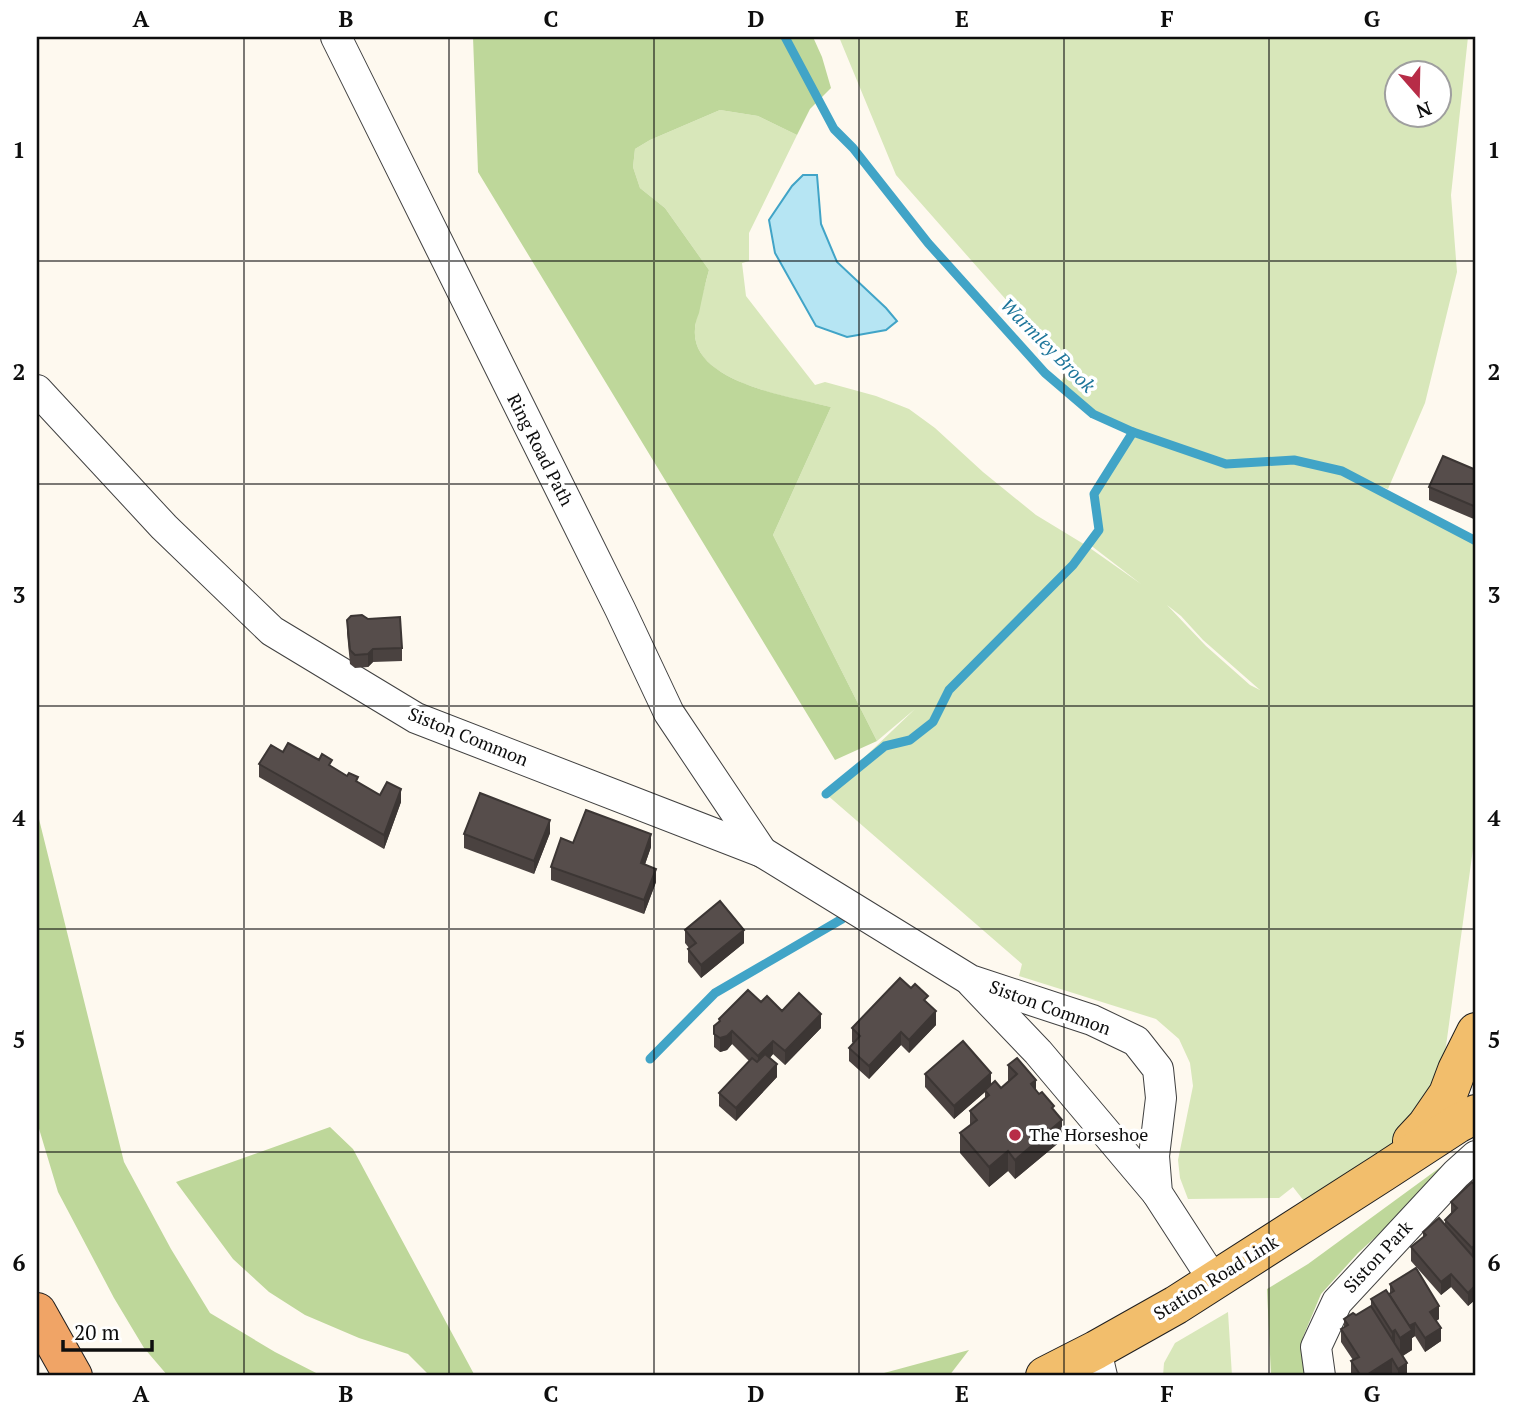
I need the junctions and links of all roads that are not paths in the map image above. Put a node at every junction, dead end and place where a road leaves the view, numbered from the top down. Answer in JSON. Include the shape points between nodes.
{"nodes":[{"id":1,"x":335,"y":37,"type":"edge"},
{"id":2,"x":37,"y":390,"type":"edge"},
{"id":3,"x":762,"y":852,"type":"junction"},
{"id":4,"x":970,"y":980,"type":"junction"},
{"id":5,"x":1476,"y":1032,"type":"edge"},
{"id":6,"x":1476,"y":1114,"type":"edge"},
{"id":7,"x":1476,"y":1156,"type":"edge"},
{"id":8,"x":1382,"y":1173,"type":"junction"},
{"id":9,"x":1157,"y":1193,"type":"junction"},
{"id":10,"x":1214,"y":1281,"type":"junction"},
{"id":11,"x":37,"y":1312,"type":"edge"},
{"id":12,"x":1099,"y":1363,"type":"edge"},
{"id":13,"x":73,"y":1376,"type":"edge"},
{"id":14,"x":1045,"y":1376,"type":"edge"},
{"id":15,"x":1320,"y":1376,"type":"edge"}],
"edges":[{"from":1,"to":3,"type":"street","name":"Ring Road Path","via":[[670,713]]},
{"from":2,"to":3,"type":"street","name":"Siston Common","via":[[164,527],[272,631],[416,718]]},
{"from":3,"to":4,"type":"street","name":"Siston Common"},
{"from":4,"to":9,"type":"street","name":"Siston Common","via":[[1038,1052]]},
{"from":4,"to":9,"type":"street","name":"Siston Common","via":[[1092,1020],[1136,1041],[1157,1069],[1161,1098],[1154,1156]]},
{"from":5,"to":8,"type":"main road","name":"Station Road Link","via":[[1448,1094],[1426,1126]]},
{"from":6,"to":8,"type":"main road","name":"Station Road Link"},
{"from":7,"to":15,"type":"street","name":"Siston Park","via":[[1337,1302],[1316,1347]]},
{"from":8,"to":10,"type":"main road","name":"Station Road Link"},
{"from":9,"to":10,"type":"street","name":"Siston Common"},
{"from":10,"to":12,"type":"main road","name":"Station Road Link"},
{"from":11,"to":13,"type":"highway"},
{"from":12,"to":14,"type":"main road","name":"Station Road Link"}]}
